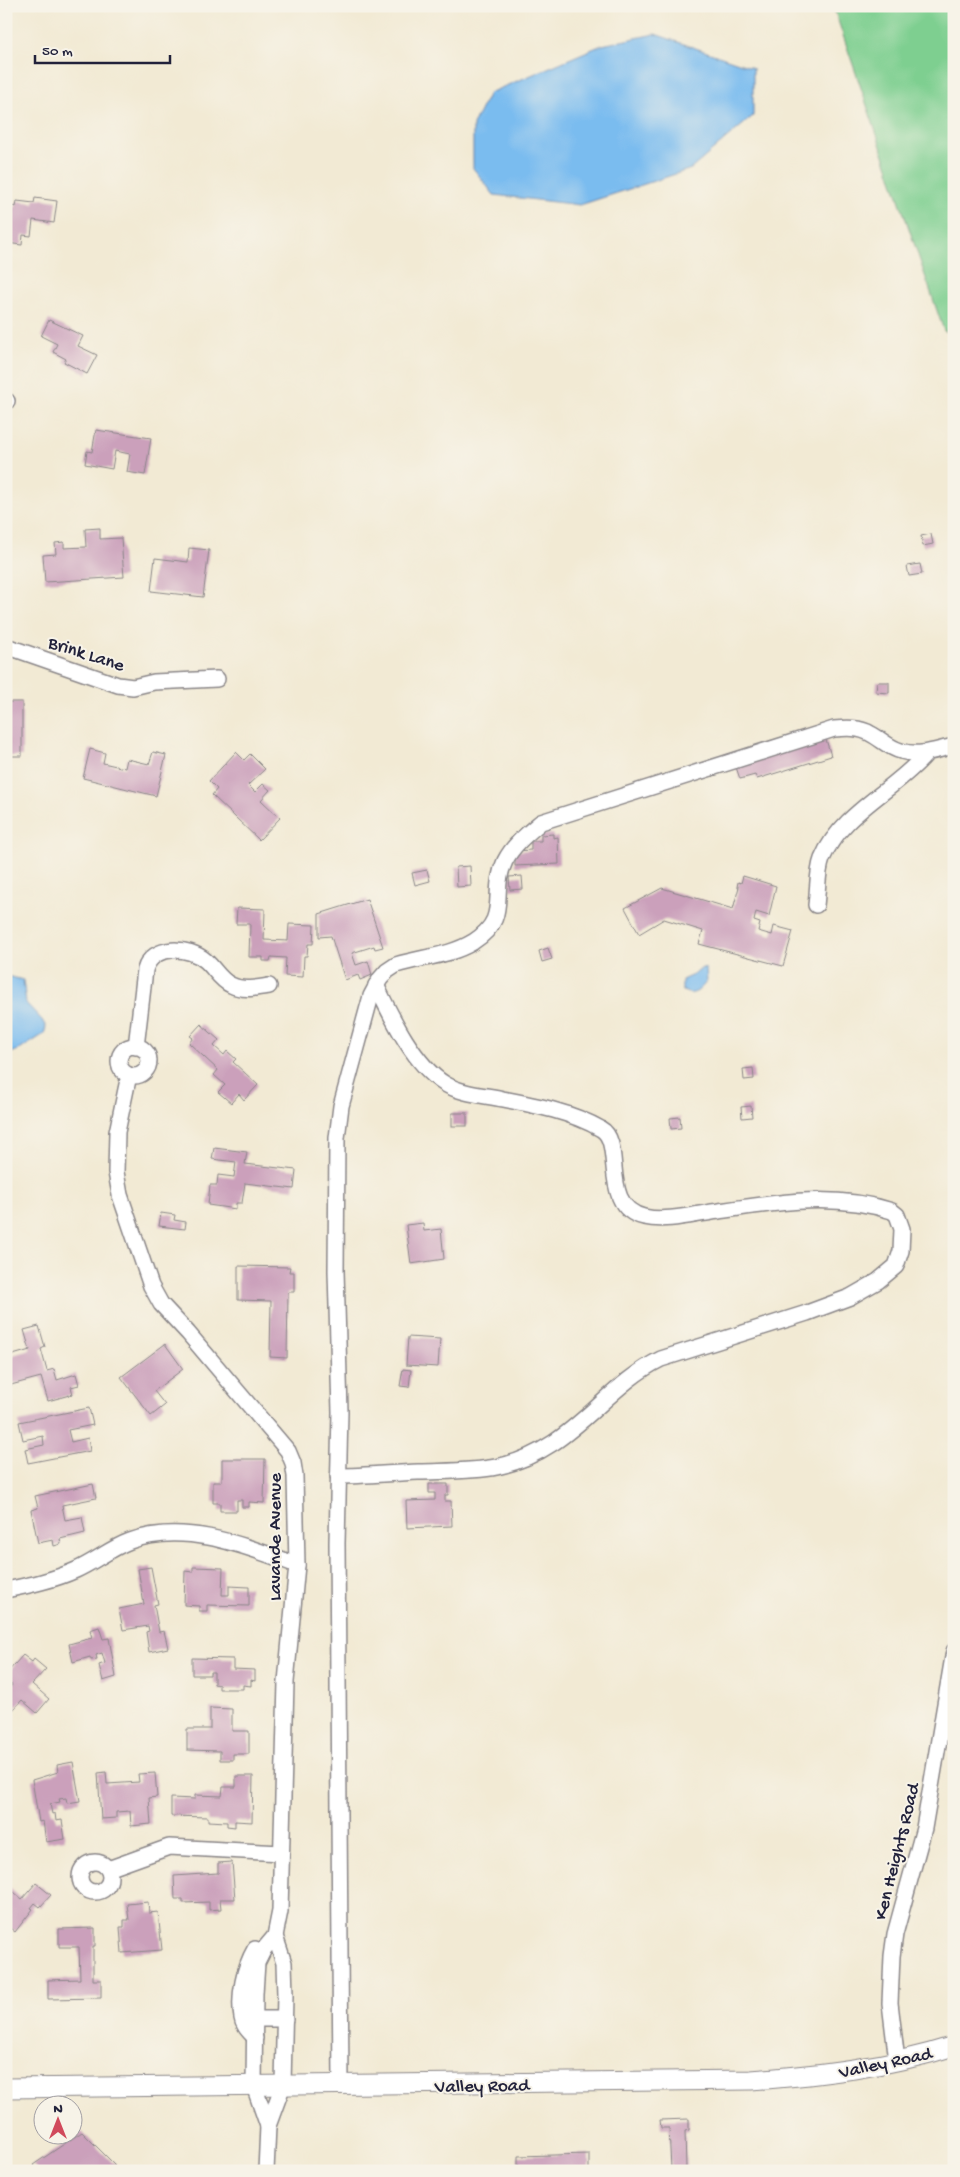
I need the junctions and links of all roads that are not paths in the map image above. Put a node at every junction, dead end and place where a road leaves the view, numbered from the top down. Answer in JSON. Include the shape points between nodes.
{"nodes":[{"id":1,"x":6,"y":646,"type":"edge"},
{"id":2,"x":217,"y":679,"type":"dead end"},
{"id":3,"x":954,"y":746,"type":"edge"},
{"id":4,"x":926,"y":754,"type":"junction"},
{"id":5,"x":816,"y":905,"type":"dead end"},
{"id":6,"x":376,"y":985,"type":"junction"},
{"id":7,"x":269,"y":986,"type":"dead end"},
{"id":8,"x":136,"y":1046,"type":"junction"},
{"id":9,"x":129,"y":1075,"type":"junction"},
{"id":10,"x":338,"y":1476,"type":"junction"},
{"id":11,"x":297,"y":1565,"type":"junction"},
{"id":12,"x":6,"y":1590,"type":"edge"},
{"id":13,"x":954,"y":1651,"type":"edge"},
{"id":14,"x":281,"y":1853,"type":"junction"},
{"id":15,"x":108,"y":1869,"type":"dead end"},
{"id":16,"x":275,"y":1936,"type":"junction"},
{"id":17,"x":255,"y":2019,"type":"junction"},
{"id":18,"x":285,"y":2020,"type":"junction"},
{"id":19,"x":255,"y":2038,"type":"junction"},
{"id":20,"x":954,"y":2046,"type":"edge"},
{"id":21,"x":897,"y":2061,"type":"junction"},
{"id":22,"x":283,"y":2085,"type":"junction"},
{"id":23,"x":341,"y":2085,"type":"junction"},
{"id":24,"x":254,"y":2086,"type":"junction"},
{"id":25,"x":6,"y":2088,"type":"edge"},
{"id":26,"x":268,"y":2126,"type":"junction"},
{"id":27,"x":266,"y":2171,"type":"edge"}],
"edges":[{"from":1,"to":2,"type":"street","name":"Brink Lane","via":[[118,686]]},
{"from":3,"to":4,"type":"street"},
{"from":4,"to":5,"type":"street","via":[[915,767],[845,823],[834,837],[821,861]]},
{"from":4,"to":6,"type":"street","via":[[901,751],[870,733],[850,728],[834,729],[541,822],[520,839],[504,862],[492,926],[460,949],[396,965]]},
{"from":6,"to":10,"type":"street","via":[[362,1027],[338,1127]]},
{"from":6,"to":10,"type":"street","via":[[414,1052],[443,1083],[464,1092],[542,1108],[602,1129],[608,1138],[620,1197],[633,1214],[654,1219],[777,1202],[846,1201],[892,1211],[900,1221],[902,1243],[896,1266],[891,1272],[857,1293],[644,1367],[561,1437],[515,1463],[476,1471]]},
{"from":7,"to":8,"type":"street","via":[[234,987],[194,954],[172,951],[154,954],[145,970]]},
{"from":8,"to":9,"type":"street","via":[[120,1055],[120,1067]]},
{"from":8,"to":9,"type":"street","via":[[144,1051],[148,1064],[143,1073]]},
{"from":9,"to":11,"type":"street","name":"Lavande Avenue","via":[[117,1132],[117,1185],[151,1286],[161,1304],[288,1450],[295,1476]]},
{"from":10,"to":23,"type":"street"},
{"from":11,"to":12,"type":"street","via":[[214,1538],[182,1534],[146,1536],[128,1541],[60,1576]]},
{"from":11,"to":14,"type":"street","name":"Lavande Avenue","via":[[286,1682]]},
{"from":13,"to":21,"type":"street","name":"Ken Heights Road","via":[[924,1828],[892,1956],[890,2003]]},
{"from":14,"to":15,"type":"street","via":[[169,1847]]},
{"from":14,"to":16,"type":"street","name":"Lavande Avenue","via":[[280,1911]]},
{"from":16,"to":17,"type":"street","name":"Lavande Avenue","via":[[257,1963]]},
{"from":16,"to":18,"type":"street","name":"Lavande Avenue","via":[[284,1963]]},
{"from":16,"to":19,"type":"street","via":[[255,1950],[246,1967],[242,2019]]},
{"from":17,"to":18,"type":"street"},
{"from":17,"to":19,"type":"street","name":"Lavande Avenue"},
{"from":18,"to":22,"type":"street","name":"Lavande Avenue"},
{"from":19,"to":24,"type":"street","name":"Lavande Avenue"},
{"from":20,"to":21,"type":"street","name":"Valley Road"},
{"from":21,"to":23,"type":"street","name":"Valley Road","via":[[844,2071],[742,2080]]},
{"from":22,"to":23,"type":"street","name":"Valley Road"},
{"from":22,"to":24,"type":"street","name":"Valley Road"},
{"from":22,"to":26,"type":"street","name":"Lavande Avenue"},
{"from":24,"to":25,"type":"street","name":"Valley Road"},
{"from":24,"to":26,"type":"street"},
{"from":26,"to":27,"type":"street"}]}
